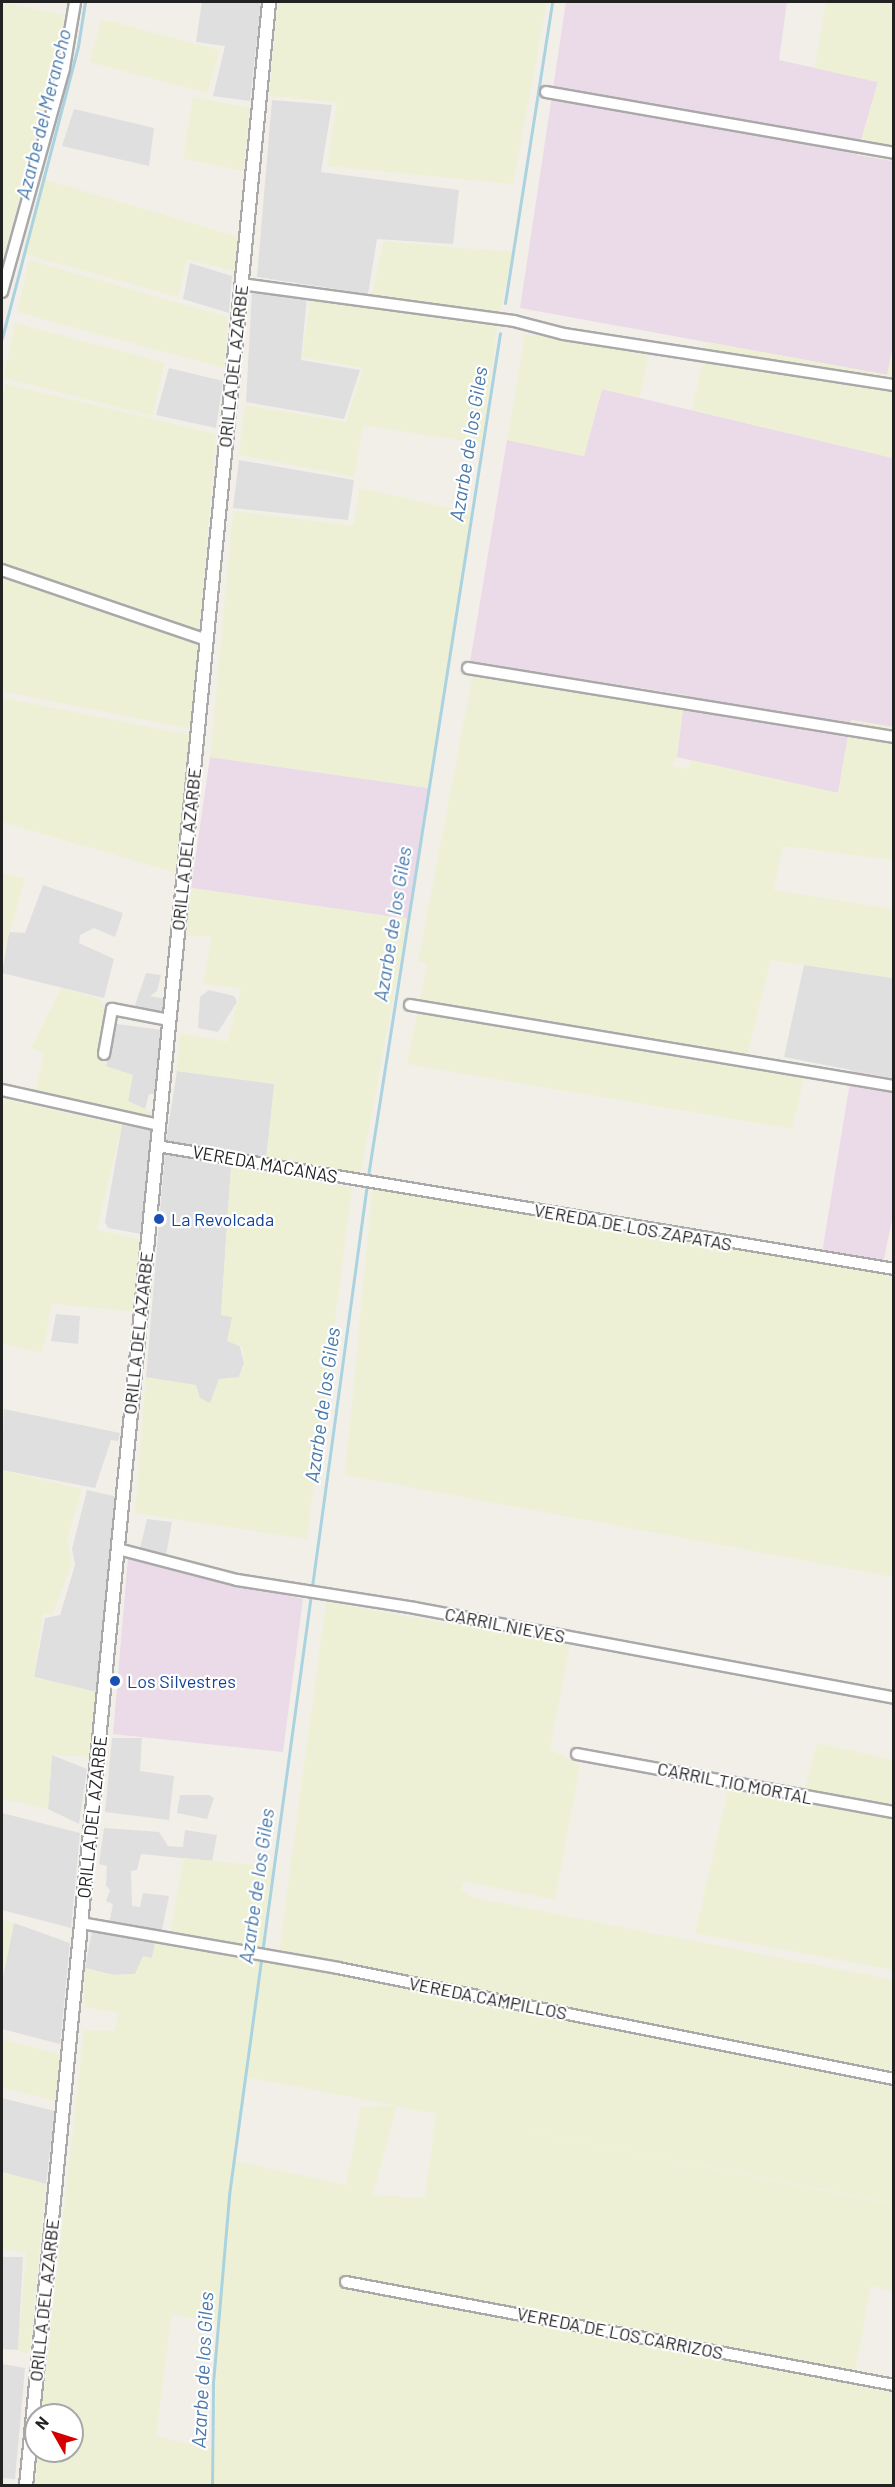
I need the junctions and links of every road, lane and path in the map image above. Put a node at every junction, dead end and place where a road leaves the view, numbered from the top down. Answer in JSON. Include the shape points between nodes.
{"nodes":[{"id":1,"x":75,"y":2,"type":"edge"},
{"id":2,"x":269,"y":2,"type":"edge"},
{"id":3,"x":546,"y":92,"type":"dead end"},
{"id":4,"x":894,"y":153,"type":"edge"},
{"id":5,"x":241,"y":284,"type":"junction"},
{"id":6,"x":2,"y":292,"type":"edge"},
{"id":7,"x":894,"y":385,"type":"edge"},
{"id":8,"x":2,"y":570,"type":"edge"},
{"id":9,"x":206,"y":640,"type":"junction"},
{"id":10,"x":468,"y":668,"type":"dead end"},
{"id":11,"x":894,"y":737,"type":"edge"},
{"id":12,"x":410,"y":1005,"type":"dead end"},
{"id":13,"x":169,"y":1020,"type":"junction"},
{"id":14,"x":104,"y":1054,"type":"dead end"},
{"id":15,"x":894,"y":1086,"type":"edge"},
{"id":16,"x":2,"y":1090,"type":"edge"},
{"id":17,"x":159,"y":1125,"type":"junction"},
{"id":18,"x":157,"y":1146,"type":"junction"},
{"id":19,"x":373,"y":1182,"type":"joint"},
{"id":20,"x":894,"y":1269,"type":"edge"},
{"id":21,"x":117,"y":1549,"type":"junction"},
{"id":22,"x":894,"y":1698,"type":"edge"},
{"id":23,"x":577,"y":1754,"type":"dead end"},
{"id":24,"x":894,"y":1812,"type":"edge"},
{"id":25,"x":81,"y":1923,"type":"junction"},
{"id":26,"x":894,"y":2079,"type":"edge"},
{"id":27,"x":346,"y":2282,"type":"dead end"},
{"id":28,"x":894,"y":2385,"type":"edge"},
{"id":29,"x":26,"y":2486,"type":"edge"}],
"edges":[{"from":1,"to":6,"type":"street","via":[[64,68]]},
{"from":2,"to":5,"type":"street","name":"ORILLA DEL AZARBE"},
{"from":3,"to":4,"type":"street"},
{"from":5,"to":7,"type":"street","via":[[514,321],[564,334]]},
{"from":5,"to":9,"type":"street","name":"ORILLA DEL AZARBE"},
{"from":8,"to":9,"type":"street"},
{"from":9,"to":13,"type":"street","name":"ORILLA DEL AZARBE"},
{"from":10,"to":11,"type":"street"},
{"from":12,"to":15,"type":"street"},
{"from":13,"to":14,"type":"street","via":[[112,1009]]},
{"from":13,"to":17,"type":"street","name":"ORILLA DEL AZARBE"},
{"from":16,"to":17,"type":"street"},
{"from":17,"to":18,"type":"street","name":"ORILLA DEL AZARBE"},
{"from":18,"to":19,"type":"street","name":"VEREDA MACANAS"},
{"from":18,"to":21,"type":"street","name":"ORILLA DEL AZARBE"},
{"from":19,"to":20,"type":"street","name":"VEREDA DE LOS ZAPATAS"},
{"from":21,"to":22,"type":"street","name":"CARRIL NIEVES","via":[[237,1580],[415,1608]]},
{"from":21,"to":25,"type":"street","name":"ORILLA DEL AZARBE"},
{"from":23,"to":24,"type":"street","name":"CARRIL TIO MORTAL"},
{"from":25,"to":26,"type":"street","name":"VEREDA CAMPILLOS","via":[[338,1968]]},
{"from":25,"to":29,"type":"street","name":"ORILLA DEL AZARBE"},
{"from":27,"to":28,"type":"street","name":"VEREDA DE LOS CARRIZOS"}]}
